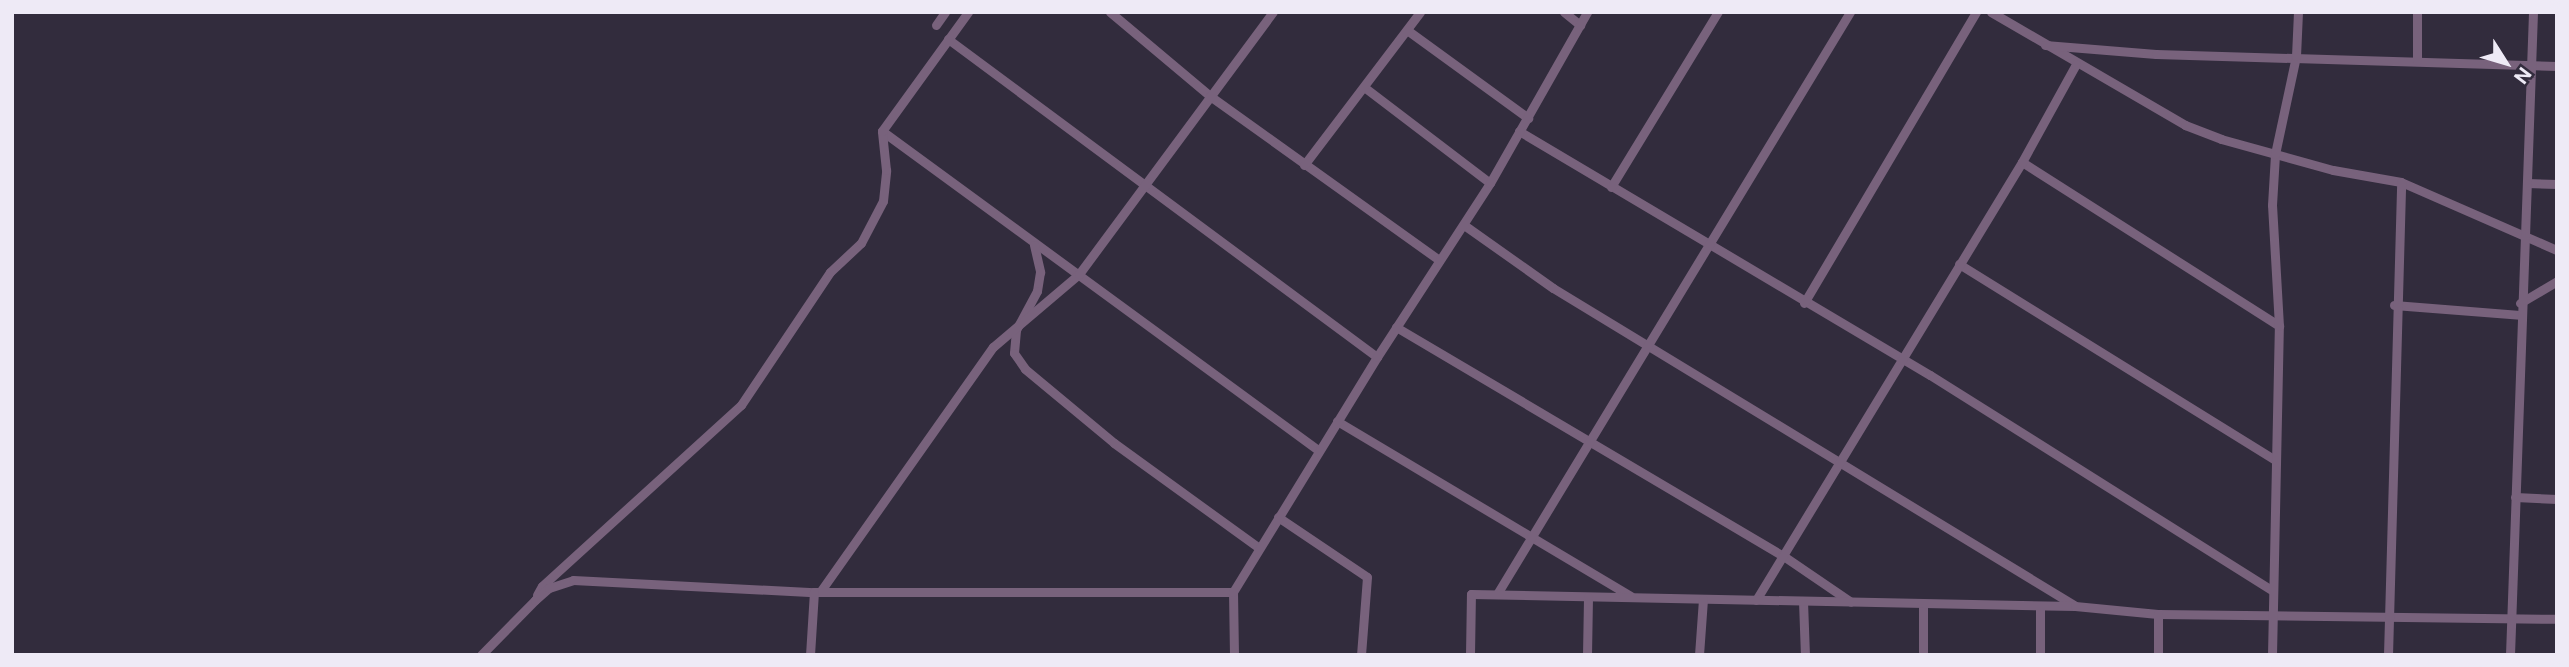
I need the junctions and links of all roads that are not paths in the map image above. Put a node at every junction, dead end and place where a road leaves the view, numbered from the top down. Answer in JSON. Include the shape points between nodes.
{"nodes":[{"id":1,"x":945,"y":12,"type":"edge"},
{"id":2,"x":968,"y":12,"type":"edge"},
{"id":3,"x":1110,"y":12,"type":"edge"},
{"id":4,"x":1273,"y":12,"type":"edge"},
{"id":5,"x":1420,"y":12,"type":"edge"},
{"id":6,"x":1564,"y":12,"type":"edge"},
{"id":7,"x":1587,"y":12,"type":"edge"},
{"id":8,"x":1718,"y":12,"type":"edge"},
{"id":9,"x":1850,"y":12,"type":"edge"},
{"id":10,"x":1976,"y":12,"type":"edge"},
{"id":11,"x":1991,"y":12,"type":"edge"},
{"id":12,"x":2298,"y":12,"type":"edge"},
{"id":13,"x":2417,"y":12,"type":"edge"},
{"id":14,"x":2533,"y":12,"type":"edge"},
{"id":15,"x":1121,"y":16,"type":"edge"},
{"id":16,"x":936,"y":25,"type":"dead end"},
{"id":17,"x":1580,"y":25,"type":"junction"},
{"id":18,"x":1407,"y":30,"type":"junction"},
{"id":19,"x":948,"y":39,"type":"junction"},
{"id":20,"x":2042,"y":45,"type":"junction"},
{"id":21,"x":2296,"y":56,"type":"junction"},
{"id":22,"x":2417,"y":60,"type":"junction"},
{"id":23,"x":2076,"y":64,"type":"junction"},
{"id":24,"x":2532,"y":66,"type":"junction"},
{"id":25,"x":2557,"y":66,"type":"edge"},
{"id":26,"x":1364,"y":87,"type":"junction"},
{"id":27,"x":1210,"y":96,"type":"junction"},
{"id":28,"x":1528,"y":118,"type":"junction"},
{"id":29,"x":882,"y":131,"type":"junction"},
{"id":30,"x":1519,"y":131,"type":"junction"},
{"id":31,"x":2275,"y":154,"type":"junction"},
{"id":32,"x":2022,"y":162,"type":"junction"},
{"id":33,"x":1304,"y":165,"type":"junction"},
{"id":34,"x":2401,"y":182,"type":"junction"},
{"id":35,"x":1490,"y":183,"type":"junction"},
{"id":36,"x":2527,"y":183,"type":"junction"},
{"id":37,"x":2557,"y":184,"type":"edge"},
{"id":38,"x":1145,"y":186,"type":"junction"},
{"id":39,"x":1611,"y":187,"type":"junction"},
{"id":40,"x":1464,"y":225,"type":"junction"},
{"id":41,"x":2522,"y":233,"type":"junction"},
{"id":42,"x":1034,"y":245,"type":"junction"},
{"id":43,"x":1708,"y":245,"type":"junction"},
{"id":44,"x":2557,"y":250,"type":"edge"},
{"id":45,"x":1439,"y":260,"type":"junction"},
{"id":46,"x":1959,"y":264,"type":"junction"},
{"id":47,"x":1080,"y":274,"type":"junction"},
{"id":48,"x":2557,"y":281,"type":"edge"},
{"id":49,"x":1804,"y":303,"type":"junction"},
{"id":50,"x":2520,"y":303,"type":"junction"},
{"id":51,"x":2394,"y":305,"type":"junction"},
{"id":52,"x":2520,"y":315,"type":"junction"},
{"id":53,"x":2279,"y":326,"type":"junction"},
{"id":54,"x":1396,"y":327,"type":"junction"},
{"id":55,"x":1016,"y":330,"type":"junction"},
{"id":56,"x":1648,"y":344,"type":"junction"},
{"id":57,"x":1377,"y":357,"type":"junction"},
{"id":58,"x":1902,"y":358,"type":"junction"},
{"id":59,"x":1338,"y":421,"type":"junction"},
{"id":60,"x":1589,"y":440,"type":"junction"},
{"id":61,"x":1318,"y":450,"type":"junction"},
{"id":62,"x":2275,"y":460,"type":"junction"},
{"id":63,"x":1840,"y":462,"type":"junction"},
{"id":64,"x":2515,"y":497,"type":"junction"},
{"id":65,"x":2557,"y":499,"type":"edge"},
{"id":66,"x":1278,"y":517,"type":"junction"},
{"id":67,"x":1530,"y":539,"type":"junction"},
{"id":68,"x":1259,"y":548,"type":"junction"},
{"id":69,"x":1782,"y":555,"type":"junction"},
{"id":70,"x":817,"y":592,"type":"junction"},
{"id":71,"x":1233,"y":592,"type":"junction"},
{"id":72,"x":2273,"y":592,"type":"junction"},
{"id":73,"x":1497,"y":594,"type":"junction"},
{"id":74,"x":1588,"y":597,"type":"junction"},
{"id":75,"x":1632,"y":597,"type":"junction"},
{"id":76,"x":1703,"y":599,"type":"junction"},
{"id":77,"x":535,"y":600,"type":"junction"},
{"id":78,"x":1756,"y":600,"type":"junction"},
{"id":79,"x":1803,"y":601,"type":"junction"},
{"id":80,"x":1852,"y":603,"type":"junction"},
{"id":81,"x":1923,"y":604,"type":"junction"},
{"id":82,"x":2040,"y":606,"type":"junction"},
{"id":83,"x":2075,"y":606,"type":"junction"},
{"id":84,"x":2158,"y":614,"type":"junction"},
{"id":85,"x":2272,"y":614,"type":"junction"},
{"id":86,"x":2388,"y":614,"type":"junction"},
{"id":87,"x":2510,"y":617,"type":"junction"},
{"id":88,"x":2557,"y":619,"type":"edge"},
{"id":89,"x":481,"y":655,"type":"edge"},
{"id":90,"x":810,"y":655,"type":"edge"},
{"id":91,"x":1234,"y":655,"type":"edge"},
{"id":92,"x":1362,"y":655,"type":"edge"},
{"id":93,"x":1470,"y":655,"type":"edge"},
{"id":94,"x":1587,"y":655,"type":"edge"},
{"id":95,"x":1699,"y":655,"type":"edge"},
{"id":96,"x":1805,"y":655,"type":"edge"},
{"id":97,"x":1923,"y":655,"type":"edge"},
{"id":98,"x":2040,"y":655,"type":"edge"},
{"id":99,"x":2158,"y":655,"type":"edge"},
{"id":100,"x":2272,"y":655,"type":"edge"},
{"id":101,"x":2388,"y":655,"type":"edge"},
{"id":102,"x":2510,"y":655,"type":"edge"}],
"edges":[{"from":1,"to":16,"type":"street"},
{"from":2,"to":19,"type":"street"},
{"from":3,"to":15,"type":"street"},
{"from":4,"to":27,"type":"street"},
{"from":5,"to":18,"type":"street"},
{"from":6,"to":17,"type":"street"},
{"from":7,"to":17,"type":"street"},
{"from":8,"to":39,"type":"street"},
{"from":9,"to":43,"type":"street"},
{"from":10,"to":49,"type":"street"},
{"from":11,"to":20,"type":"street"},
{"from":12,"to":21,"type":"street"},
{"from":13,"to":22,"type":"street"},
{"from":14,"to":24,"type":"street"},
{"from":15,"to":27,"type":"street"},
{"from":17,"to":28,"type":"street"},
{"from":18,"to":26,"type":"street"},
{"from":18,"to":28,"type":"street"},
{"from":19,"to":29,"type":"street"},
{"from":19,"to":38,"type":"street"},
{"from":20,"to":21,"type":"street","via":[[2156,54]]},
{"from":20,"to":23,"type":"street"},
{"from":21,"to":22,"type":"street"},
{"from":21,"to":31,"type":"street"},
{"from":22,"to":24,"type":"street"},
{"from":23,"to":31,"type":"street","via":[[2185,125]]},
{"from":23,"to":32,"type":"street"},
{"from":24,"to":25,"type":"street"},
{"from":24,"to":36,"type":"street"},
{"from":26,"to":33,"type":"street"},
{"from":26,"to":35,"type":"street"},
{"from":27,"to":33,"type":"street"},
{"from":27,"to":38,"type":"street"},
{"from":28,"to":30,"type":"street"},
{"from":29,"to":42,"type":"street"},
{"from":29,"to":77,"type":"street","via":[[883,201],[861,243],[830,272],[741,405],[542,586]]},
{"from":30,"to":35,"type":"street"},
{"from":30,"to":39,"type":"street"},
{"from":31,"to":34,"type":"street"},
{"from":31,"to":53,"type":"street","via":[[2272,205]]},
{"from":32,"to":46,"type":"street"},
{"from":32,"to":53,"type":"street"},
{"from":33,"to":45,"type":"street"},
{"from":34,"to":41,"type":"street"},
{"from":34,"to":51,"type":"street"},
{"from":35,"to":40,"type":"street"},
{"from":36,"to":37,"type":"street"},
{"from":36,"to":41,"type":"street"},
{"from":38,"to":47,"type":"street"},
{"from":38,"to":57,"type":"street"},
{"from":39,"to":43,"type":"street"},
{"from":40,"to":45,"type":"street"},
{"from":40,"to":56,"type":"street","via":[[1553,288]]},
{"from":41,"to":44,"type":"street"},
{"from":41,"to":50,"type":"street"},
{"from":42,"to":47,"type":"street"},
{"from":42,"to":55,"type":"street","via":[[1040,272],[1037,291]]},
{"from":43,"to":49,"type":"street"},
{"from":43,"to":56,"type":"street"},
{"from":45,"to":54,"type":"street"},
{"from":46,"to":58,"type":"street"},
{"from":46,"to":62,"type":"street"},
{"from":47,"to":55,"type":"street"},
{"from":47,"to":61,"type":"street"},
{"from":48,"to":50,"type":"street"},
{"from":49,"to":58,"type":"street"},
{"from":50,"to":52,"type":"street"},
{"from":51,"to":52,"type":"street"},
{"from":51,"to":86,"type":"street"},
{"from":52,"to":64,"type":"street"},
{"from":53,"to":62,"type":"street"},
{"from":54,"to":57,"type":"street"},
{"from":54,"to":60,"type":"street"},
{"from":55,"to":68,"type":"street","via":[[1014,353],[1025,369],[1114,443]]},
{"from":55,"to":70,"type":"street","via":[[993,347]]},
{"from":56,"to":60,"type":"street"},
{"from":56,"to":63,"type":"street"},
{"from":57,"to":59,"type":"street"},
{"from":58,"to":63,"type":"street"},
{"from":58,"to":72,"type":"street"},
{"from":59,"to":61,"type":"street"},
{"from":59,"to":67,"type":"street"},
{"from":60,"to":67,"type":"street"},
{"from":60,"to":69,"type":"street"},
{"from":61,"to":66,"type":"street"},
{"from":62,"to":72,"type":"street"},
{"from":63,"to":69,"type":"street"},
{"from":63,"to":83,"type":"street"},
{"from":64,"to":65,"type":"street"},
{"from":64,"to":87,"type":"street"},
{"from":66,"to":68,"type":"street"},
{"from":66,"to":92,"type":"street","via":[[1367,578]]},
{"from":67,"to":73,"type":"street"},
{"from":67,"to":75,"type":"street"},
{"from":68,"to":71,"type":"street"},
{"from":69,"to":78,"type":"street"},
{"from":69,"to":80,"type":"street"},
{"from":70,"to":71,"type":"street"},
{"from":70,"to":77,"type":"street","via":[[573,580],[549,588]]},
{"from":70,"to":90,"type":"street"},
{"from":71,"to":91,"type":"street"},
{"from":72,"to":85,"type":"street"},
{"from":73,"to":74,"type":"street"},
{"from":73,"to":93,"type":"street","via":[[1471,594]]},
{"from":74,"to":75,"type":"street"},
{"from":74,"to":94,"type":"street"},
{"from":75,"to":76,"type":"street"},
{"from":76,"to":78,"type":"street"},
{"from":76,"to":95,"type":"street"},
{"from":77,"to":89,"type":"street"},
{"from":78,"to":79,"type":"street"},
{"from":79,"to":80,"type":"street"},
{"from":79,"to":96,"type":"street"},
{"from":80,"to":81,"type":"street"},
{"from":81,"to":82,"type":"street"},
{"from":81,"to":97,"type":"street"},
{"from":82,"to":83,"type":"street"},
{"from":82,"to":98,"type":"street"},
{"from":83,"to":84,"type":"street"},
{"from":84,"to":85,"type":"street"},
{"from":84,"to":99,"type":"street"},
{"from":85,"to":86,"type":"street"},
{"from":85,"to":100,"type":"street"},
{"from":86,"to":87,"type":"street"},
{"from":86,"to":101,"type":"street"},
{"from":87,"to":88,"type":"street"},
{"from":87,"to":102,"type":"street"}]}
